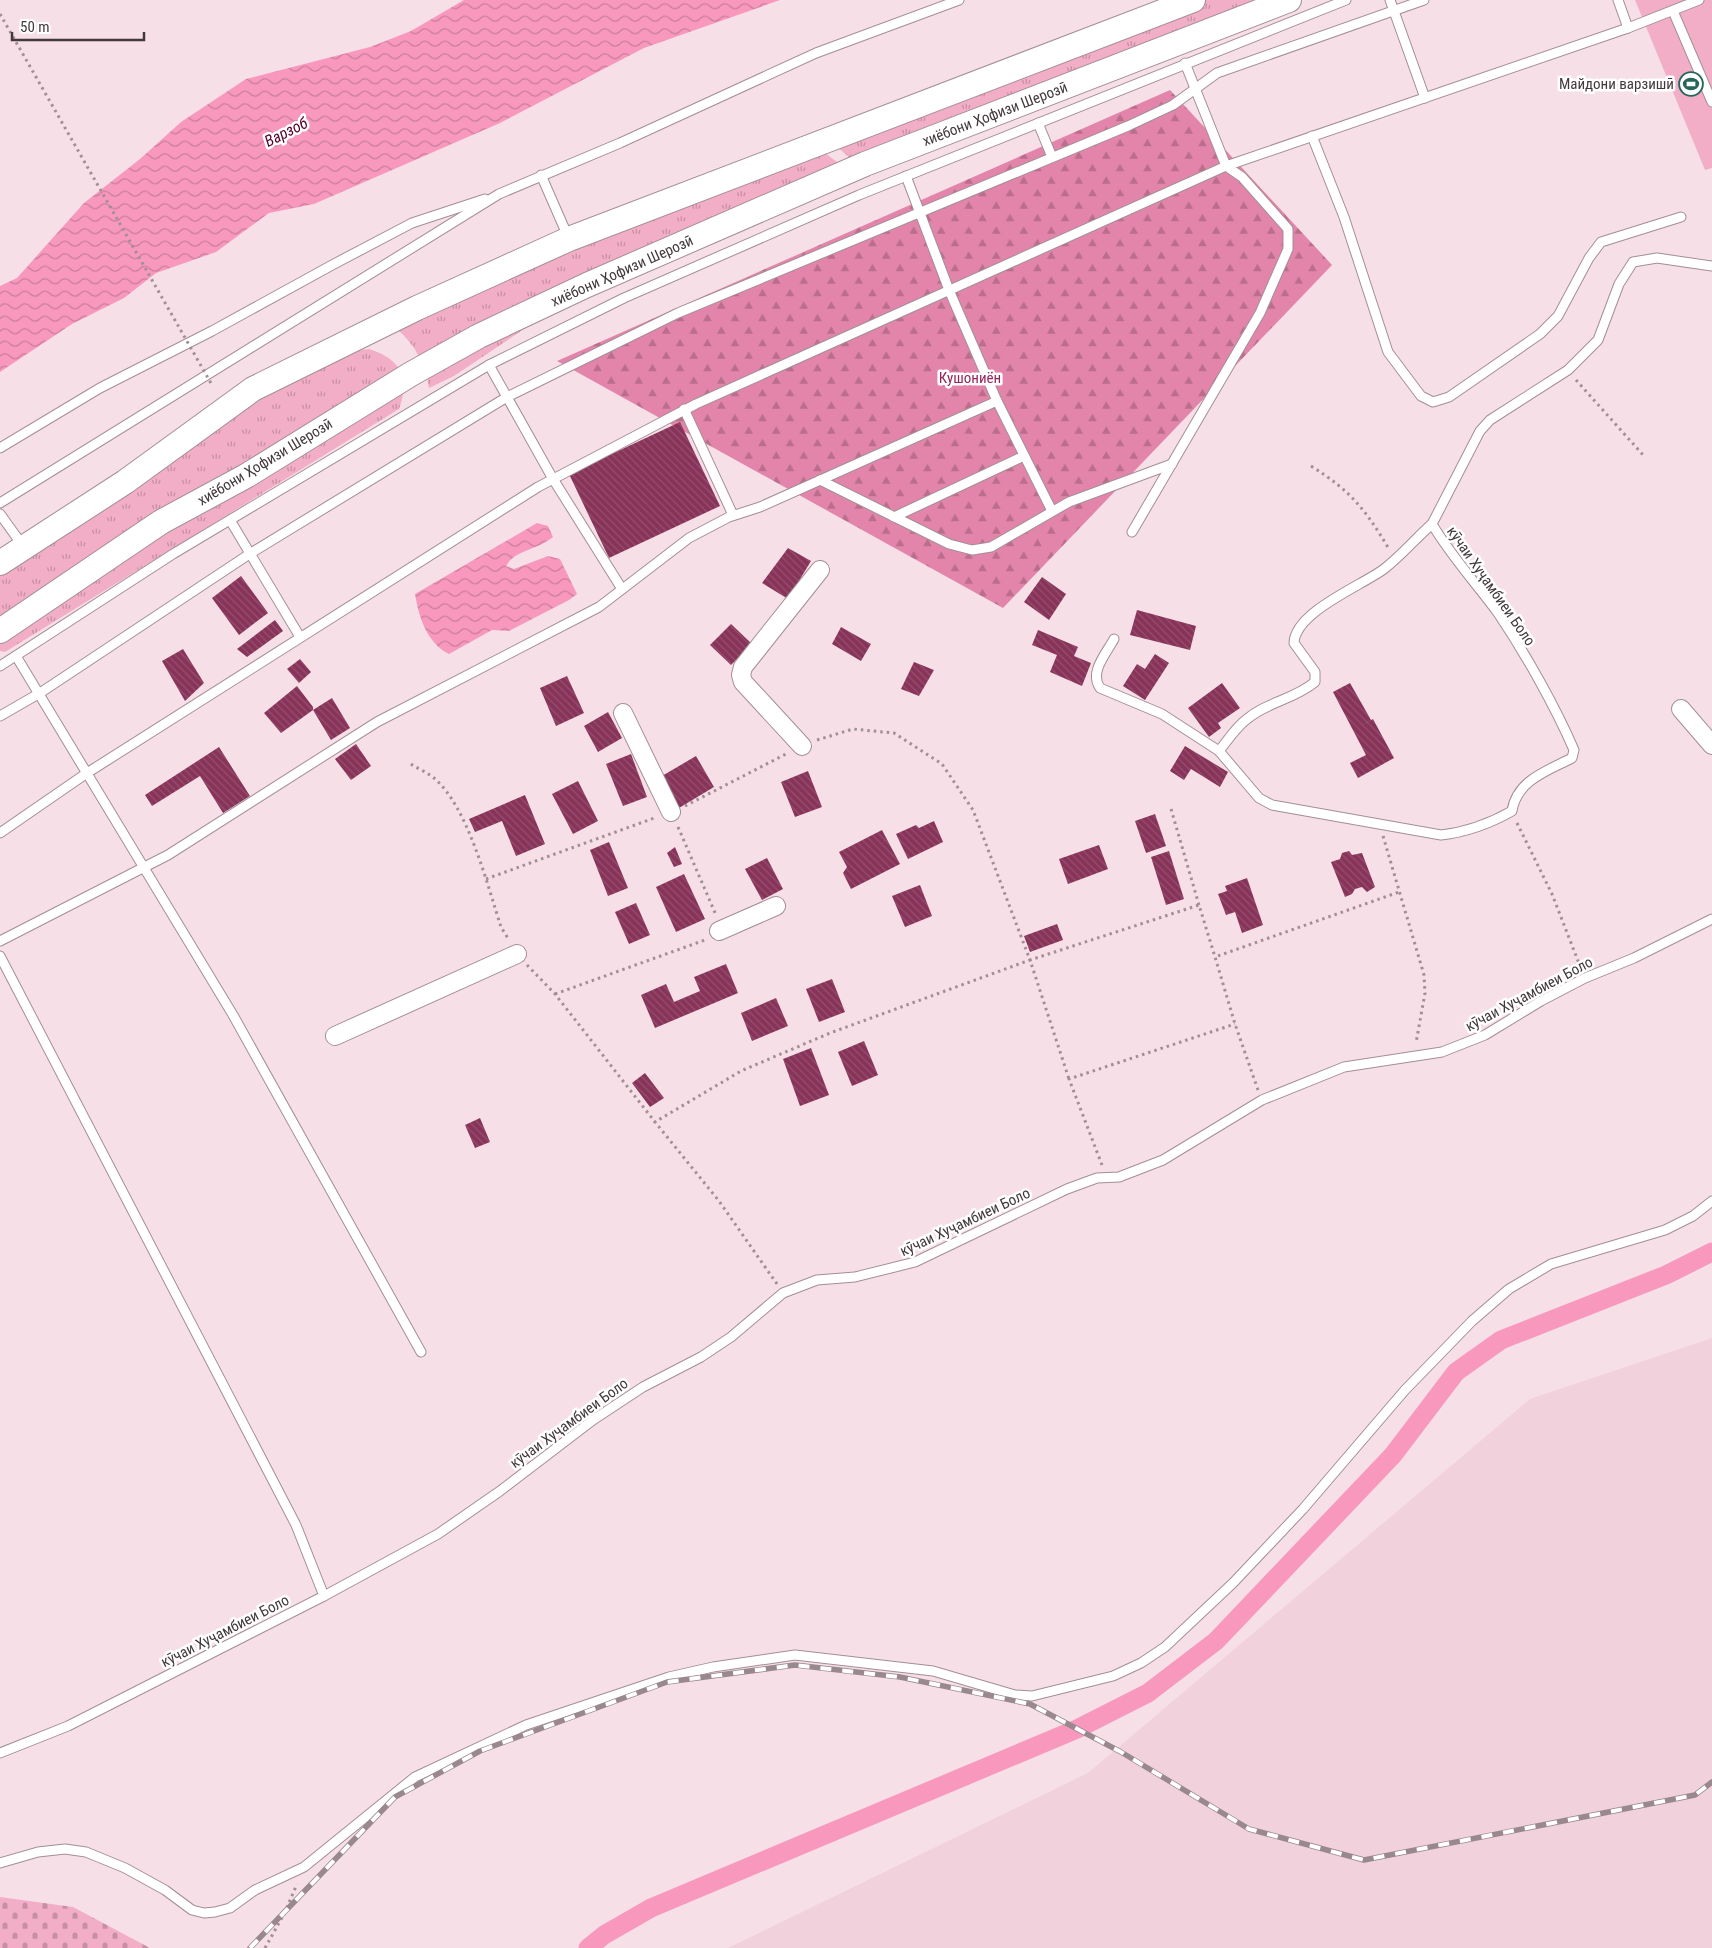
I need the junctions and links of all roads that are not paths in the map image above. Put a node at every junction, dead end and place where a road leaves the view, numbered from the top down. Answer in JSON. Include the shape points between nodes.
{"nodes":[{"id":1,"x":959,"y":0,"type":"edge"},
{"id":2,"x":1193,"y":0,"type":"edge"},
{"id":3,"x":1289,"y":0,"type":"edge"},
{"id":4,"x":1346,"y":0,"type":"edge"},
{"id":5,"x":1390,"y":0,"type":"edge"},
{"id":6,"x":1424,"y":0,"type":"edge"},
{"id":7,"x":1618,"y":0,"type":"edge"},
{"id":8,"x":1699,"y":0,"type":"edge"},
{"id":9,"x":1673,"y":10,"type":"junction"},
{"id":10,"x":1393,"y":11,"type":"junction"},
{"id":11,"x":1628,"y":28,"type":"junction"},
{"id":12,"x":1185,"y":63,"type":"junction"},
{"id":13,"x":1195,"y":88,"type":"junction"},
{"id":14,"x":1425,"y":98,"type":"junction"},
{"id":15,"x":1712,"y":102,"type":"edge"},
{"id":16,"x":1038,"y":122,"type":"junction"},
{"id":17,"x":1312,"y":136,"type":"junction"},
{"id":18,"x":1052,"y":157,"type":"junction"},
{"id":19,"x":1226,"y":166,"type":"junction"},
{"id":20,"x":541,"y":175,"type":"junction"},
{"id":21,"x":906,"y":176,"type":"junction"},
{"id":22,"x":499,"y":194,"type":"junction"},
{"id":23,"x":919,"y":211,"type":"junction"},
{"id":24,"x":1681,"y":217,"type":"dead end"},
{"id":25,"x":569,"y":239,"type":"junction"},
{"id":26,"x":1712,"y":266,"type":"edge"},
{"id":27,"x":949,"y":290,"type":"junction"},
{"id":28,"x":490,"y":365,"type":"junction"},
{"id":29,"x":507,"y":397,"type":"junction"},
{"id":30,"x":997,"y":401,"type":"junction"},
{"id":31,"x":684,"y":410,"type":"junction"},
{"id":32,"x":0,"y":448,"type":"edge"},
{"id":33,"x":1024,"y":456,"type":"junction"},
{"id":34,"x":1172,"y":464,"type":"junction"},
{"id":35,"x":553,"y":479,"type":"junction"},
{"id":36,"x":820,"y":480,"type":"junction"},
{"id":37,"x":0,"y":503,"type":"edge"},
{"id":38,"x":1052,"y":511,"type":"junction"},
{"id":39,"x":0,"y":514,"type":"edge"},
{"id":40,"x":733,"y":515,"type":"junction"},
{"id":41,"x":894,"y":517,"type":"junction"},
{"id":42,"x":230,"y":520,"type":"junction"},
{"id":43,"x":1432,"y":524,"type":"junction"},
{"id":44,"x":1132,"y":532,"type":"dead end"},
{"id":45,"x":24,"y":548,"type":"junction"},
{"id":46,"x":251,"y":553,"type":"junction"},
{"id":47,"x":0,"y":564,"type":"edge"},
{"id":48,"x":820,"y":570,"type":"dead end"},
{"id":49,"x":622,"y":589,"type":"junction"},
{"id":50,"x":0,"y":631,"type":"edge"},
{"id":51,"x":300,"y":638,"type":"junction"},
{"id":52,"x":1114,"y":639,"type":"dead end"},
{"id":53,"x":16,"y":656,"type":"junction"},
{"id":54,"x":0,"y":666,"type":"edge"},
{"id":55,"x":40,"y":693,"type":"junction"},
{"id":56,"x":1681,"y":709,"type":"dead end"},
{"id":57,"x":623,"y":713,"type":"dead end"},
{"id":58,"x":0,"y":716,"type":"edge"},
{"id":59,"x":1712,"y":745,"type":"edge"},
{"id":60,"x":802,"y":746,"type":"road end"},
{"id":61,"x":1219,"y":751,"type":"junction"},
{"id":62,"x":86,"y":773,"type":"junction"},
{"id":63,"x":671,"y":812,"type":"road end"},
{"id":64,"x":0,"y":833,"type":"edge"},
{"id":65,"x":144,"y":866,"type":"junction"},
{"id":66,"x":776,"y":906,"type":"dead end"},
{"id":67,"x":1712,"y":920,"type":"edge"},
{"id":68,"x":719,"y":931,"type":"road end"},
{"id":69,"x":0,"y":941,"type":"edge"},
{"id":70,"x":517,"y":954,"type":"dead end"},
{"id":71,"x":0,"y":956,"type":"edge"},
{"id":72,"x":335,"y":1036,"type":"dead end"},
{"id":73,"x":1712,"y":1201,"type":"edge"},
{"id":74,"x":421,"y":1352,"type":"dead end"},
{"id":75,"x":324,"y":1596,"type":"junction"},
{"id":76,"x":0,"y":1753,"type":"edge"},
{"id":77,"x":0,"y":1863,"type":"edge"}],
"edges":[{"from":1,"to":20,"type":"lane","via":[[816,53],[620,143]]},
{"from":2,"to":25,"type":"main road"},
{"from":3,"to":50,"type":"main road","name":"хиёбони Ҳофизи Шерозӣ","via":[[865,164],[587,285],[479,336],[246,476],[161,522]]},
{"from":4,"to":12,"type":"lane"},
{"from":5,"to":10,"type":"lane"},
{"from":6,"to":10,"type":"lane"},
{"from":7,"to":11,"type":"lane"},
{"from":8,"to":9,"type":"lane"},
{"from":9,"to":11,"type":"lane"},
{"from":9,"to":15,"type":"lane"},
{"from":10,"to":13,"type":"lane","via":[[1231,67]]},
{"from":10,"to":14,"type":"lane"},
{"from":11,"to":14,"type":"lane"},
{"from":12,"to":13,"type":"lane"},
{"from":12,"to":16,"type":"lane"},
{"from":13,"to":18,"type":"lane","via":[[1173,105]]},
{"from":13,"to":19,"type":"lane"},
{"from":14,"to":17,"type":"lane"},
{"from":16,"to":18,"type":"lane"},
{"from":16,"to":21,"type":"lane"},
{"from":17,"to":19,"type":"lane"},
{"from":17,"to":24,"type":"lane","via":[[1344,217],[1388,352],[1421,396],[1433,402],[1449,397],[1540,334],[1558,316],[1601,242]]},
{"from":18,"to":23,"type":"lane"},
{"from":19,"to":27,"type":"lane"},
{"from":19,"to":34,"type":"lane","via":[[1242,177],[1288,230],[1288,249],[1260,313]]},
{"from":20,"to":22,"type":"lane"},
{"from":20,"to":25,"type":"lane"},
{"from":21,"to":23,"type":"lane"},
{"from":21,"to":28,"type":"lane","via":[[624,298]]},
{"from":22,"to":32,"type":"lane","via":[[412,223],[100,388]]},
{"from":22,"to":37,"type":"lane"},
{"from":23,"to":27,"type":"lane"},
{"from":23,"to":29,"type":"lane","via":[[678,313]]},
{"from":25,"to":45,"type":"main road","via":[[417,308],[253,389],[125,482]]},
{"from":26,"to":43,"type":"lane","name":"кӯчаи Хуҷамбиеи Боло","via":[[1657,258],[1633,262],[1619,284],[1598,340],[1568,370],[1490,420],[1480,431]]},
{"from":27,"to":30,"type":"lane"},
{"from":27,"to":31,"type":"lane"},
{"from":28,"to":29,"type":"lane"},
{"from":28,"to":42,"type":"lane"},
{"from":29,"to":35,"type":"lane"},
{"from":29,"to":46,"type":"lane"},
{"from":30,"to":33,"type":"lane"},
{"from":30,"to":36,"type":"lane"},
{"from":31,"to":35,"type":"lane"},
{"from":31,"to":40,"type":"lane"},
{"from":33,"to":38,"type":"lane"},
{"from":33,"to":41,"type":"lane"},
{"from":34,"to":38,"type":"lane"},
{"from":34,"to":44,"type":"lane"},
{"from":35,"to":49,"type":"lane"},
{"from":35,"to":51,"type":"lane"},
{"from":36,"to":40,"type":"lane","via":[[760,507]]},
{"from":36,"to":41,"type":"lane"},
{"from":38,"to":41,"type":"lane","via":[[990,547],[972,550],[949,544]]},
{"from":39,"to":45,"type":"lane"},
{"from":40,"to":49,"type":"lane","via":[[688,538]]},
{"from":42,"to":46,"type":"lane"},
{"from":42,"to":53,"type":"lane"},
{"from":43,"to":61,"type":"lane","via":[[1384,568],[1311,614],[1298,631],[1294,644],[1315,672],[1315,682],[1301,694],[1247,718]]},
{"from":43,"to":61,"type":"lane","name":"кӯчаи Хуҷамбиеи Боло","via":[[1448,552],[1498,614],[1534,673],[1574,750],[1572,758],[1529,780],[1519,791],[1512,811],[1489,824],[1442,834],[1272,805],[1259,798]]},
{"from":45,"to":47,"type":"main road"},
{"from":46,"to":51,"type":"lane"},
{"from":46,"to":55,"type":"lane"},
{"from":48,"to":60,"type":"street","via":[[743,667],[741,675],[743,682]]},
{"from":49,"to":65,"type":"lane","via":[[599,607],[377,722],[168,855]]},
{"from":51,"to":62,"type":"lane"},
{"from":52,"to":61,"type":"lane","via":[[1096,672],[1095,681],[1100,688],[1162,714]]},
{"from":53,"to":54,"type":"lane"},
{"from":53,"to":55,"type":"lane"},
{"from":55,"to":58,"type":"lane"},
{"from":55,"to":62,"type":"lane"},
{"from":56,"to":59,"type":"street"},
{"from":57,"to":63,"type":"street"},
{"from":62,"to":64,"type":"lane"},
{"from":62,"to":65,"type":"lane"},
{"from":65,"to":69,"type":"lane"},
{"from":65,"to":74,"type":"lane","via":[[233,1015]]},
{"from":66,"to":68,"type":"street"},
{"from":67,"to":75,"type":"lane","name":"кӯчаи Хуҷамбиеи Боло","via":[[1585,978],[1485,1035],[1442,1052],[1344,1067],[1262,1100],[1162,1160],[1130,1173],[1096,1178],[1067,1189],[915,1262],[855,1277],[817,1280],[783,1292],[731,1337],[701,1358],[643,1387],[593,1420],[438,1534]]},
{"from":70,"to":72,"type":"street"},
{"from":71,"to":75,"type":"lane","via":[[296,1525]]},
{"from":73,"to":77,"type":"lane","via":[[1693,1216],[1665,1230],[1551,1264],[1509,1289],[1472,1321],[1405,1390],[1303,1509],[1233,1583],[1165,1647],[1113,1676],[1032,1696],[1016,1695],[933,1671],[795,1655],[713,1666],[670,1677],[526,1725],[415,1777],[304,1867],[255,1890],[230,1908],[204,1913],[192,1910],[165,1890],[125,1868],[86,1852],[38,1852]]},
{"from":75,"to":76,"type":"lane","name":"кӯчаи Хуҷамбиеи Боло","via":[[68,1726]]}]}
